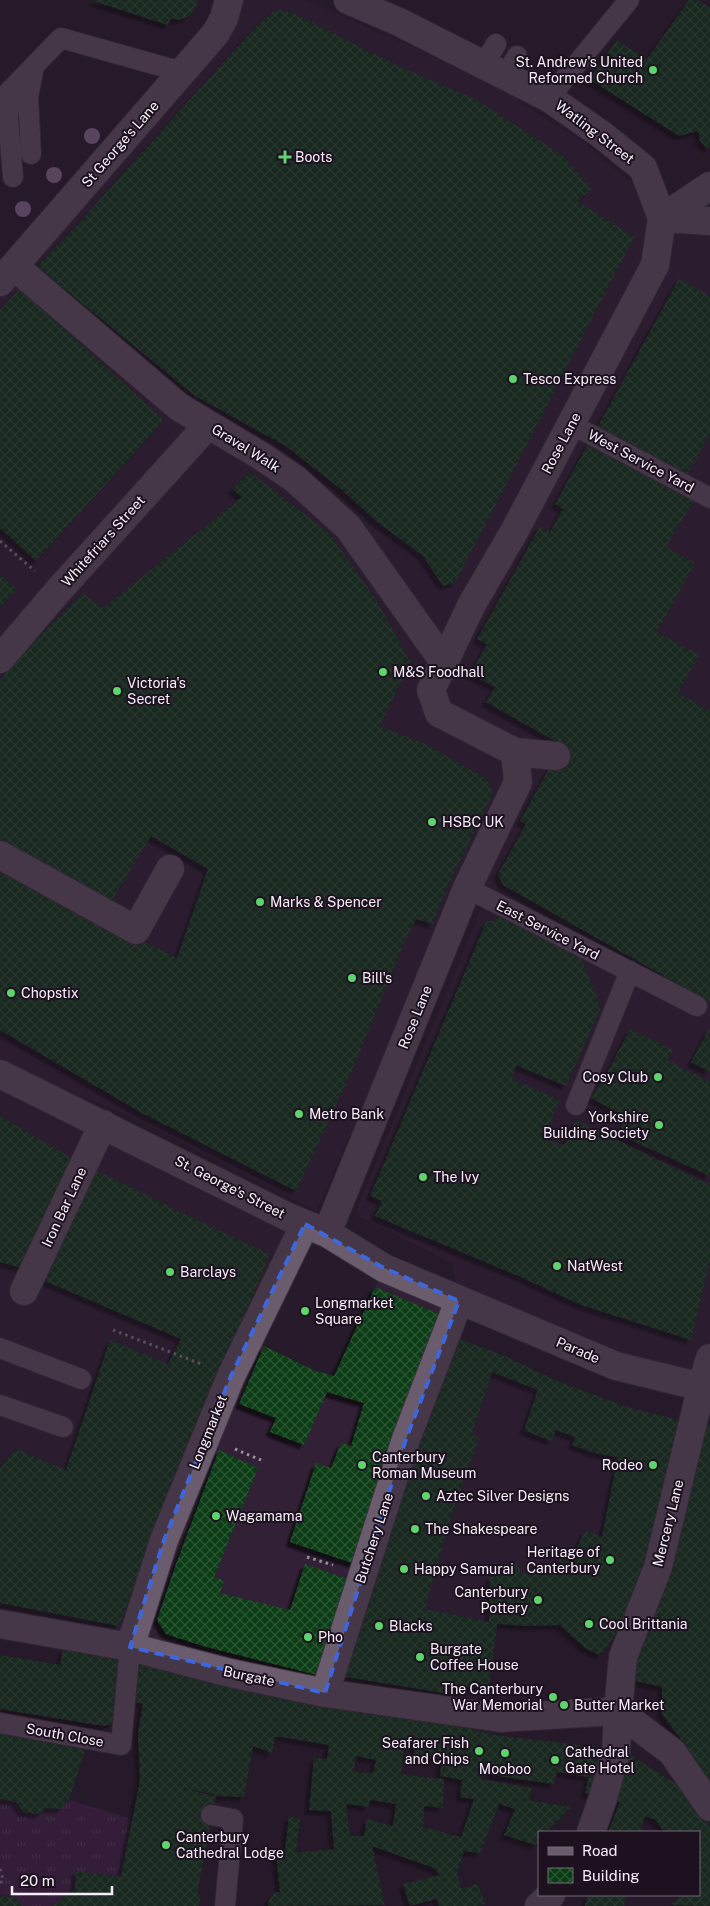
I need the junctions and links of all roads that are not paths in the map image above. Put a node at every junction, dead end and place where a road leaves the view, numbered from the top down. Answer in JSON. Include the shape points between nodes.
{"nodes":[{"id":1,"x":229,"y":0,"type":"edge"},
{"id":2,"x":348,"y":0,"type":"edge"},
{"id":3,"x":628,"y":0,"type":"edge"},
{"id":4,"x":35,"y":66,"type":"junction"},
{"id":5,"x":182,"y":72,"type":"junction"},
{"id":6,"x":5,"y":96,"type":"edge"},
{"id":7,"x":549,"y":98,"type":"junction"},
{"id":8,"x":31,"y":154,"type":"dead end"},
{"id":9,"x":13,"y":177,"type":"dead end"},
{"id":10,"x":710,"y":186,"type":"edge"},
{"id":11,"x":662,"y":218,"type":"junction"},
{"id":12,"x":710,"y":221,"type":"edge"},
{"id":13,"x":7,"y":274,"type":"edge"},
{"id":14,"x":571,"y":424,"type":"junction"},
{"id":15,"x":208,"y":425,"type":"junction"},
{"id":16,"x":710,"y":498,"type":"edge"},
{"id":17,"x":0,"y":659,"type":"edge"},
{"id":18,"x":444,"y":662,"type":"junction"},
{"id":19,"x":515,"y":752,"type":"junction"},
{"id":20,"x":556,"y":756,"type":"dead end"},
{"id":21,"x":0,"y":855,"type":"edge"},
{"id":22,"x":170,"y":869,"type":"dead end"},
{"id":23,"x":467,"y":888,"type":"junction"},
{"id":24,"x":630,"y":971,"type":"junction"},
{"id":25,"x":697,"y":1006,"type":"dead end"},
{"id":26,"x":0,"y":1074,"type":"edge"},
{"id":27,"x":576,"y":1105,"type":"dead end"},
{"id":28,"x":103,"y":1124,"type":"junction"},
{"id":29,"x":316,"y":1229,"type":"junction"},
{"id":30,"x":24,"y":1291,"type":"dead end"},
{"id":31,"x":459,"y":1301,"type":"junction"},
{"id":32,"x":0,"y":1348,"type":"edge"},
{"id":33,"x":710,"y":1358,"type":"edge"},
{"id":34,"x":81,"y":1379,"type":"dead end"},
{"id":35,"x":706,"y":1387,"type":"edge"},
{"id":36,"x":0,"y":1405,"type":"edge"},
{"id":37,"x":63,"y":1427,"type":"dead end"},
{"id":38,"x":0,"y":1624,"type":"edge"},
{"id":39,"x":130,"y":1647,"type":"junction"},
{"id":40,"x":325,"y":1693,"type":"junction"},
{"id":41,"x":618,"y":1711,"type":"junction"},
{"id":42,"x":0,"y":1723,"type":"edge"},
{"id":43,"x":710,"y":1807,"type":"edge"},
{"id":44,"x":211,"y":1815,"type":"dead end"},
{"id":45,"x":591,"y":1831,"type":"edge"},
{"id":46,"x":550,"y":1896,"type":"edge"},
{"id":47,"x":225,"y":1906,"type":"edge"},
{"id":48,"x":539,"y":1906,"type":"edge"}],
"edges":[{"from":1,"to":5,"type":"street","name":"St George's Lane","via":[[216,33]]},
{"from":2,"to":7,"type":"street","name":"Watling Street","via":[[501,60]]},
{"from":3,"to":7,"type":"lane"},
{"from":4,"to":5,"type":"lane","via":[[62,38]]},
{"from":4,"to":6,"type":"lane"},
{"from":4,"to":8,"type":"lane","via":[[28,97]]},
{"from":5,"to":13,"type":"street","name":"St George's Lane"},
{"from":6,"to":9,"type":"lane"},
{"from":7,"to":11,"type":"street","name":"Watling Street","via":[[644,168]]},
{"from":10,"to":11,"type":"street"},
{"from":11,"to":12,"type":"street"},
{"from":11,"to":14,"type":"street","name":"Rose Lane","via":[[654,266]]},
{"from":13,"to":15,"type":"street","name":"Gravel Walk","via":[[179,407]]},
{"from":14,"to":16,"type":"lane","name":"West Service Yard"},
{"from":14,"to":18,"type":"street","name":"Rose Lane","via":[[472,604]]},
{"from":15,"to":17,"type":"street","name":"Whitefriars Street"},
{"from":15,"to":18,"type":"street","name":"Gravel Walk","via":[[295,479],[348,527]]},
{"from":18,"to":19,"type":"street","name":"Rose Lane","via":[[431,690],[439,713]]},
{"from":19,"to":20,"type":"street"},
{"from":19,"to":23,"type":"street","name":"Rose Lane","via":[[518,782]]},
{"from":21,"to":22,"type":"street","via":[[136,930]]},
{"from":23,"to":24,"type":"lane","name":"East Service Yard"},
{"from":23,"to":29,"type":"street","name":"Rose Lane"},
{"from":24,"to":25,"type":"lane","name":"East Service Yard"},
{"from":24,"to":27,"type":"lane"},
{"from":26,"to":28,"type":"street","name":"St. George's Street"},
{"from":28,"to":29,"type":"street","name":"St. George's Street"},
{"from":28,"to":30,"type":"street","name":"Iron Bar Lane"},
{"from":29,"to":31,"type":"street","name":"St. George's Street","via":[[384,1268]]},
{"from":29,"to":39,"type":"street","name":"Longmarket","via":[[230,1376],[164,1540]]},
{"from":31,"to":35,"type":"street","name":"Parade","via":[[616,1366]]},
{"from":31,"to":40,"type":"street","name":"Butchery Lane","via":[[406,1439]]},
{"from":32,"to":34,"type":"lane"},
{"from":33,"to":35,"type":"street","name":"Mercery Lane"},
{"from":35,"to":41,"type":"street","name":"Mercery Lane","via":[[658,1567],[623,1657]]},
{"from":36,"to":37,"type":"lane"},
{"from":38,"to":39,"type":"street","name":"Burgate"},
{"from":39,"to":40,"type":"street","name":"Burgate"},
{"from":39,"to":42,"type":"lane","name":"South Close","via":[[120,1745]]},
{"from":40,"to":41,"type":"street","name":"Burgate","via":[[501,1718]]},
{"from":41,"to":43,"type":"street","via":[[672,1752]]},
{"from":41,"to":45,"type":"street","via":[[616,1752]]},
{"from":44,"to":47,"type":"lane","via":[[233,1819]]},
{"from":46,"to":48,"type":"street"}]}
